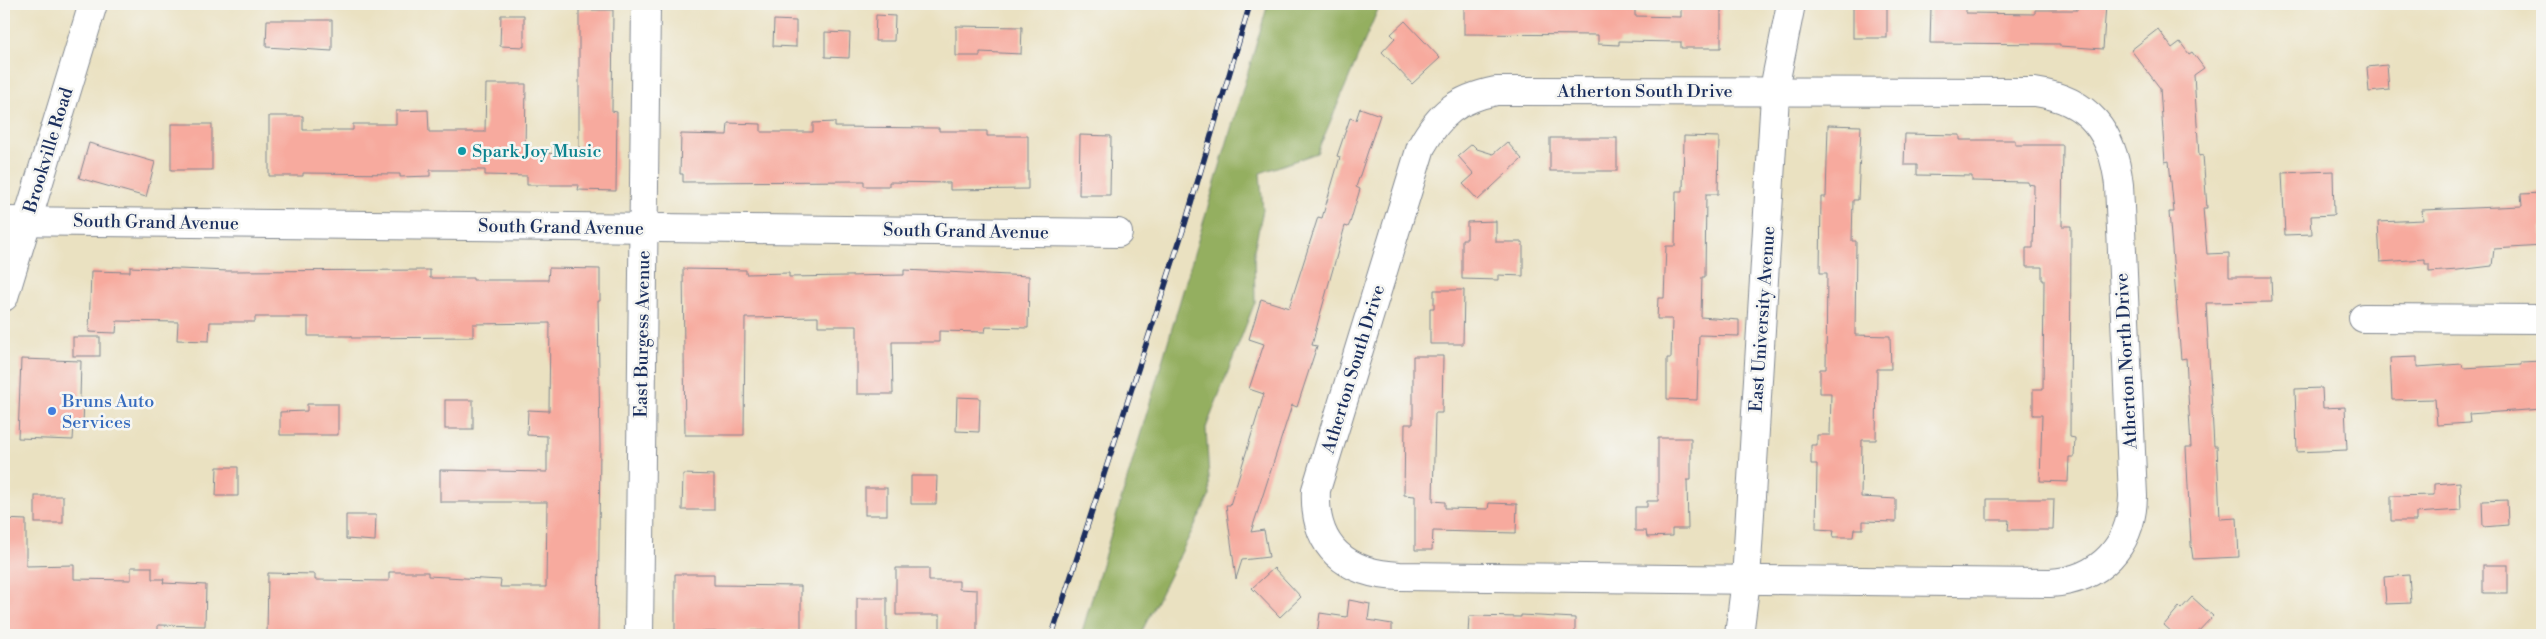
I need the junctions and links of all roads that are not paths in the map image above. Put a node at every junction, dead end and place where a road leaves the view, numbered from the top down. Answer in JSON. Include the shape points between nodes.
{"nodes":[{"id":1,"x":93,"y":4,"type":"edge"},
{"id":2,"x":646,"y":4,"type":"edge"},
{"id":3,"x":1791,"y":4,"type":"edge"},
{"id":4,"x":1776,"y":91,"type":"junction"},
{"id":5,"x":15,"y":221,"type":"edge"},
{"id":6,"x":644,"y":228,"type":"junction"},
{"id":7,"x":1118,"y":233,"type":"dead end"},
{"id":8,"x":4,"y":297,"type":"edge"},
{"id":9,"x":2363,"y":318,"type":"dead end"},
{"id":10,"x":2542,"y":319,"type":"edge"},
{"id":11,"x":1746,"y":580,"type":"junction"},
{"id":12,"x":639,"y":635,"type":"edge"},
{"id":13,"x":1740,"y":635,"type":"edge"}],
"edges":[{"from":1,"to":5,"type":"street","name":"Brookville Road"},
{"from":2,"to":6,"type":"street","name":"East Burgess Avenue"},
{"from":3,"to":4,"type":"street","name":"East University Avenue"},
{"from":4,"to":11,"type":"street","name":"East University Avenue"},
{"from":4,"to":11,"type":"street","name":"Atherton North Drive","via":[[2035,92],[2068,101],[2088,114],[2110,140],[2119,179],[2133,508],[2128,530],[2109,558],[2083,577],[2061,583]]},
{"from":4,"to":11,"type":"street","name":"Atherton South Drive","via":[[1496,91],[1464,100],[1438,119],[1421,147],[1316,490],[1317,513],[1329,545],[1345,561],[1378,575]]},
{"from":5,"to":6,"type":"street","name":"South Grand Avenue"},
{"from":5,"to":8,"type":"street","name":"Brookville Road"},
{"from":6,"to":7,"type":"street","name":"South Grand Avenue"},
{"from":6,"to":12,"type":"street","name":"East Burgess Avenue"},
{"from":9,"to":10,"type":"street"},
{"from":11,"to":13,"type":"street","name":"East University Avenue"}]}
